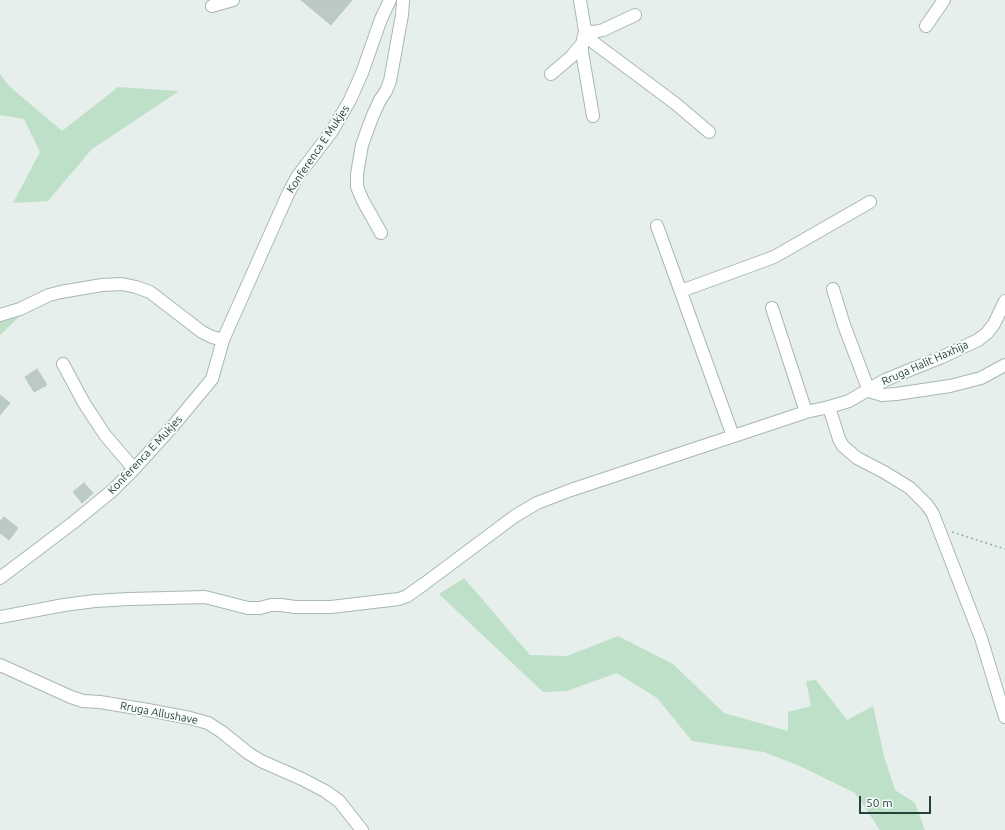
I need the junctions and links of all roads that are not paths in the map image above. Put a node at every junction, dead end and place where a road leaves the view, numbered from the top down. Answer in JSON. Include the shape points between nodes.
{"nodes":[{"id":1,"x":233,"y":0,"type":"edge"},
{"id":2,"x":390,"y":0,"type":"edge"},
{"id":3,"x":406,"y":0,"type":"edge"},
{"id":4,"x":580,"y":0,"type":"edge"},
{"id":5,"x":944,"y":0,"type":"edge"},
{"id":6,"x":212,"y":6,"type":"dead end"},
{"id":7,"x":635,"y":15,"type":"dead end"},
{"id":8,"x":926,"y":26,"type":"dead end"},
{"id":9,"x":585,"y":31,"type":"junction"},
{"id":10,"x":582,"y":44,"type":"junction"},
{"id":11,"x":551,"y":74,"type":"dead end"},
{"id":12,"x":593,"y":116,"type":"dead end"},
{"id":13,"x":709,"y":132,"type":"dead end"},
{"id":14,"x":870,"y":202,"type":"dead end"},
{"id":15,"x":657,"y":226,"type":"dead end"},
{"id":16,"x":381,"y":233,"type":"dead end"},
{"id":17,"x":833,"y":289,"type":"dead end"},
{"id":18,"x":681,"y":291,"type":"junction"},
{"id":19,"x":1005,"y":301,"type":"edge"},
{"id":20,"x":772,"y":308,"type":"dead end"},
{"id":21,"x":0,"y":314,"type":"edge"},
{"id":22,"x":223,"y":340,"type":"junction"},
{"id":23,"x":64,"y":364,"type":"dead end"},
{"id":24,"x":1005,"y":365,"type":"edge"},
{"id":25,"x":869,"y":391,"type":"junction"},
{"id":26,"x":829,"y":408,"type":"junction"},
{"id":27,"x":806,"y":412,"type":"junction"},
{"id":28,"x":733,"y":436,"type":"junction"},
{"id":29,"x":134,"y":469,"type":"junction"},
{"id":30,"x":0,"y":578,"type":"edge"},
{"id":31,"x":0,"y":617,"type":"edge"},
{"id":32,"x":0,"y":665,"type":"edge"},
{"id":33,"x":1005,"y":717,"type":"edge"},
{"id":34,"x":362,"y":830,"type":"edge"}],
"edges":[{"from":1,"to":6,"type":"street"},
{"from":2,"to":22,"type":"street","name":"Konferenca E Mukjes","via":[[357,87],[338,120],[297,177]]},
{"from":3,"to":16,"type":"street","via":[[391,76],[362,145],[357,174],[357,187]]},
{"from":4,"to":9,"type":"street"},
{"from":5,"to":8,"type":"street"},
{"from":7,"to":9,"type":"street","via":[[603,30]]},
{"from":9,"to":10,"type":"street"},
{"from":9,"to":13,"type":"street","via":[[593,42]]},
{"from":10,"to":11,"type":"street"},
{"from":10,"to":12,"type":"street"},
{"from":14,"to":18,"type":"street","via":[[774,257]]},
{"from":15,"to":18,"type":"street"},
{"from":17,"to":25,"type":"street"},
{"from":18,"to":28,"type":"street"},
{"from":19,"to":25,"type":"street","name":"Rruga Halit Haxhija","via":[[994,324],[978,340],[885,380]]},
{"from":20,"to":27,"type":"street"},
{"from":21,"to":22,"type":"street","via":[[9,313],[48,295],[122,284],[150,292],[202,332]]},
{"from":22,"to":29,"type":"street","name":"Konferenca E Mukjes","via":[[212,379]]},
{"from":23,"to":29,"type":"street","via":[[84,403],[105,435]]},
{"from":24,"to":25,"type":"street","via":[[981,378],[950,386],[882,395]]},
{"from":25,"to":26,"type":"street","name":"Rruga Halit Haxhija","via":[[849,402]]},
{"from":26,"to":27,"type":"street","name":"Rruga Halit Haxhija"},
{"from":26,"to":33,"type":"street","via":[[838,439],[843,446],[857,458],[910,488],[927,505],[939,528],[981,638]]},
{"from":27,"to":28,"type":"street","name":"Rruga Halit Haxhija"},
{"from":28,"to":31,"type":"street","name":"Rruga Halit Haxhija","via":[[537,503],[515,516],[407,596],[399,599],[331,607],[270,605],[260,608],[248,608],[205,597],[122,600],[64,605]]},
{"from":29,"to":30,"type":"street","name":"Konferenca E Mukjes","via":[[101,501]]},
{"from":32,"to":34,"type":"street","name":"Rruga Allushave","via":[[83,701],[148,710],[208,723],[260,761],[325,791],[339,801]]}]}
